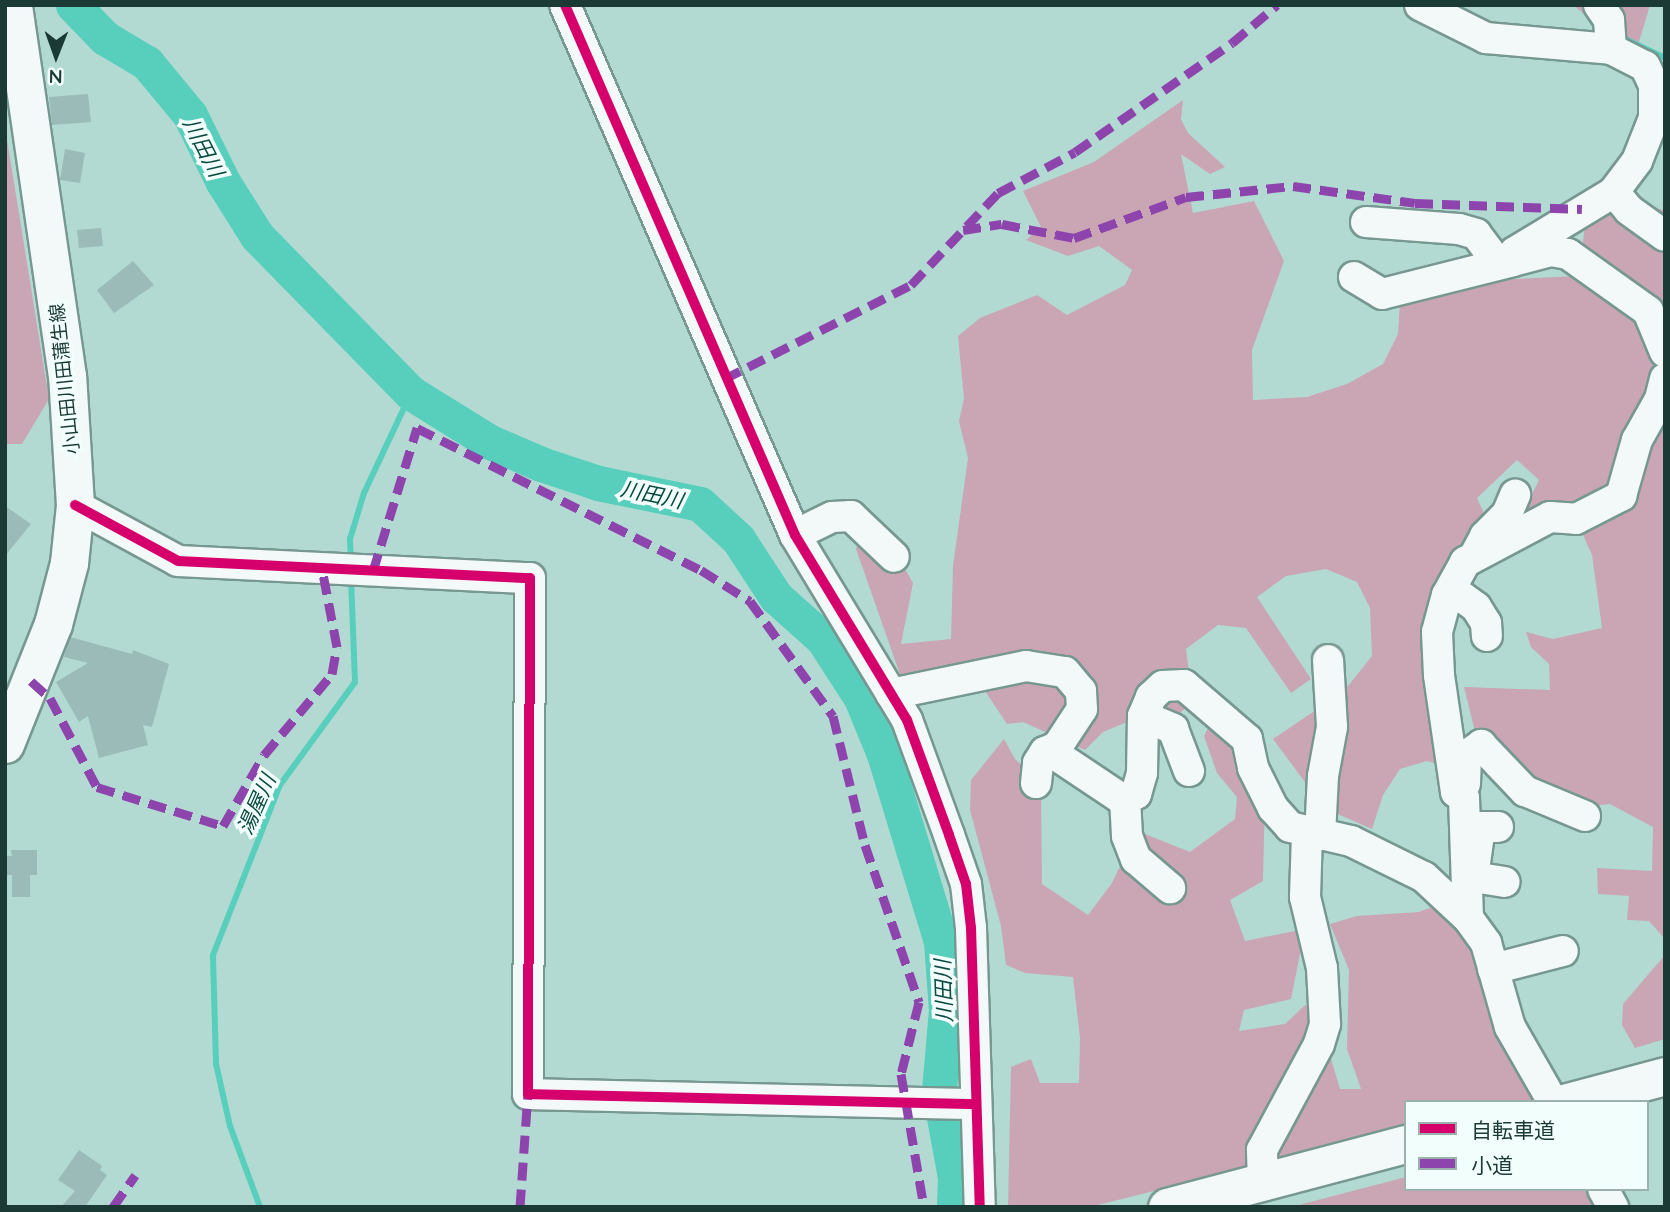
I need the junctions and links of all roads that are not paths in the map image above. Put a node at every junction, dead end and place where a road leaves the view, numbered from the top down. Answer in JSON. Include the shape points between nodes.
{"nodes":[{"id":1,"x":13,"y":5,"type":"edge"},
{"id":2,"x":565,"y":5,"type":"edge"},
{"id":3,"x":1420,"y":5,"type":"edge"},
{"id":4,"x":1599,"y":5,"type":"edge"},
{"id":5,"x":1611,"y":49,"type":"junction"},
{"id":6,"x":1614,"y":192,"type":"junction"},
{"id":7,"x":1366,"y":222,"type":"dead end"},
{"id":8,"x":1665,"y":236,"type":"edge"},
{"id":9,"x":1456,"y":242,"type":"dead end"},
{"id":10,"x":1506,"y":255,"type":"junction"},
{"id":11,"x":1345,"y":285,"type":"dead end"},
{"id":12,"x":1665,"y":352,"type":"edge"},
{"id":13,"x":1665,"y":379,"type":"edge"},
{"id":14,"x":1515,"y":495,"type":"dead end"},
{"id":15,"x":75,"y":505,"type":"junction"},
{"id":16,"x":795,"y":535,"type":"junction"},
{"id":17,"x":894,"y":557,"type":"dead end"},
{"id":18,"x":1474,"y":558,"type":"junction"},
{"id":19,"x":1451,"y":589,"type":"junction"},
{"id":20,"x":1487,"y":636,"type":"dead end"},
{"id":21,"x":1328,"y":660,"type":"dead end"},
{"id":22,"x":891,"y":694,"type":"junction"},
{"id":23,"x":1143,"y":716,"type":"junction"},
{"id":24,"x":5,"y":744,"type":"edge"},
{"id":25,"x":1057,"y":747,"type":"junction"},
{"id":26,"x":1189,"y":771,"type":"dead end"},
{"id":27,"x":1036,"y":783,"type":"dead end"},
{"id":28,"x":1453,"y":787,"type":"junction"},
{"id":29,"x":1125,"y":798,"type":"junction"},
{"id":30,"x":1585,"y":816,"type":"dead end"},
{"id":31,"x":1498,"y":827,"type":"dead end"},
{"id":32,"x":1314,"y":834,"type":"junction"},
{"id":33,"x":1470,"y":876,"type":"junction"},
{"id":34,"x":1505,"y":882,"type":"dead end"},
{"id":35,"x":1170,"y":888,"type":"dead end"},
{"id":36,"x":1468,"y":918,"type":"junction"},
{"id":37,"x":1563,"y":951,"type":"dead end"},
{"id":38,"x":1493,"y":969,"type":"junction"},
{"id":39,"x":1665,"y":1076,"type":"edge"},
{"id":40,"x":1552,"y":1100,"type":"edge"},
{"id":41,"x":1575,"y":1100,"type":"edge"},
{"id":42,"x":975,"y":1104,"type":"junction"},
{"id":43,"x":1404,"y":1145,"type":"edge"},
{"id":44,"x":1263,"y":1181,"type":"junction"},
{"id":45,"x":1603,"y":1191,"type":"edge"},
{"id":46,"x":980,"y":1207,"type":"edge"},
{"id":47,"x":1167,"y":1207,"type":"edge"},
{"id":48,"x":1613,"y":1207,"type":"edge"}],
"edges":[{"from":1,"to":15,"type":"main road","name":"小山田川田蒲生線","via":[[67,376]]},
{"from":2,"to":16,"type":"street"},
{"from":3,"to":5,"type":"street","via":[[1486,38],[1555,48]]},
{"from":4,"to":5,"type":"street","via":[[1609,20]]},
{"from":5,"to":6,"type":"street","via":[[1645,65],[1654,85],[1654,118],[1637,161]]},
{"from":6,"to":8,"type":"street","via":[[1629,210]]},
{"from":6,"to":10,"type":"street"},
{"from":7,"to":10,"type":"street","via":[[1459,229],[1476,234]]},
{"from":9,"to":10,"type":"street"},
{"from":10,"to":11,"type":"street","via":[[1382,294]]},
{"from":10,"to":12,"type":"street","via":[[1568,254],[1648,311]]},
{"from":13,"to":18,"type":"street","via":[[1660,400],[1637,440],[1621,496],[1576,519],[1550,517]]},
{"from":14,"to":18,"type":"street","via":[[1507,514],[1485,536]]},
{"from":15,"to":24,"type":"main road","name":"小山田川田蒲生線","via":[[69,563],[53,624]]},
{"from":15,"to":42,"type":"street","via":[[178,561],[530,578],[528,1094]]},
{"from":16,"to":17,"type":"street","via":[[832,517],[851,516]]},
{"from":16,"to":22,"type":"street"},
{"from":18,"to":19,"type":"street","via":[[1465,562]]},
{"from":19,"to":20,"type":"street","via":[[1476,607],[1486,623]]},
{"from":19,"to":28,"type":"street","via":[[1437,632]]},
{"from":21,"to":32,"type":"street","via":[[1332,727]]},
{"from":22,"to":25,"type":"street","via":[[1026,666],[1065,672],[1080,691],[1082,709]]},
{"from":22,"to":42,"type":"street","via":[[907,720],[966,884]]},
{"from":23,"to":26,"type":"street","via":[[1173,729]]},
{"from":23,"to":29,"type":"street","via":[[1142,773],[1136,793]]},
{"from":23,"to":32,"type":"street","via":[[1163,686],[1184,685],[1247,739],[1253,768],[1273,808],[1290,827]]},
{"from":25,"to":27,"type":"street","via":[[1045,752],[1038,763]]},
{"from":25,"to":29,"type":"street","via":[[1059,757]]},
{"from":28,"to":30,"type":"street","via":[[1466,756],[1481,745],[1525,792]]},
{"from":28,"to":33,"type":"street"},
{"from":29,"to":35,"type":"street","via":[[1127,836],[1136,859]]},
{"from":31,"to":33,"type":"street","via":[[1480,827]]},
{"from":32,"to":36,"type":"street","via":[[1351,841],[1424,877]]},
{"from":32,"to":44,"type":"street","via":[[1305,897],[1322,968],[1325,1024],[1319,1044],[1262,1150]]},
{"from":33,"to":34,"type":"street"},
{"from":33,"to":36,"type":"street"},
{"from":36,"to":38,"type":"street","via":[[1486,943]]},
{"from":37,"to":38,"type":"street"},
{"from":38,"to":40,"type":"street","via":[[1510,1027]]},
{"from":39,"to":41,"type":"main road"},
{"from":42,"to":46,"type":"street"},
{"from":43,"to":44,"type":"main road"},
{"from":44,"to":47,"type":"main road"},
{"from":45,"to":48,"type":"street"}]}
